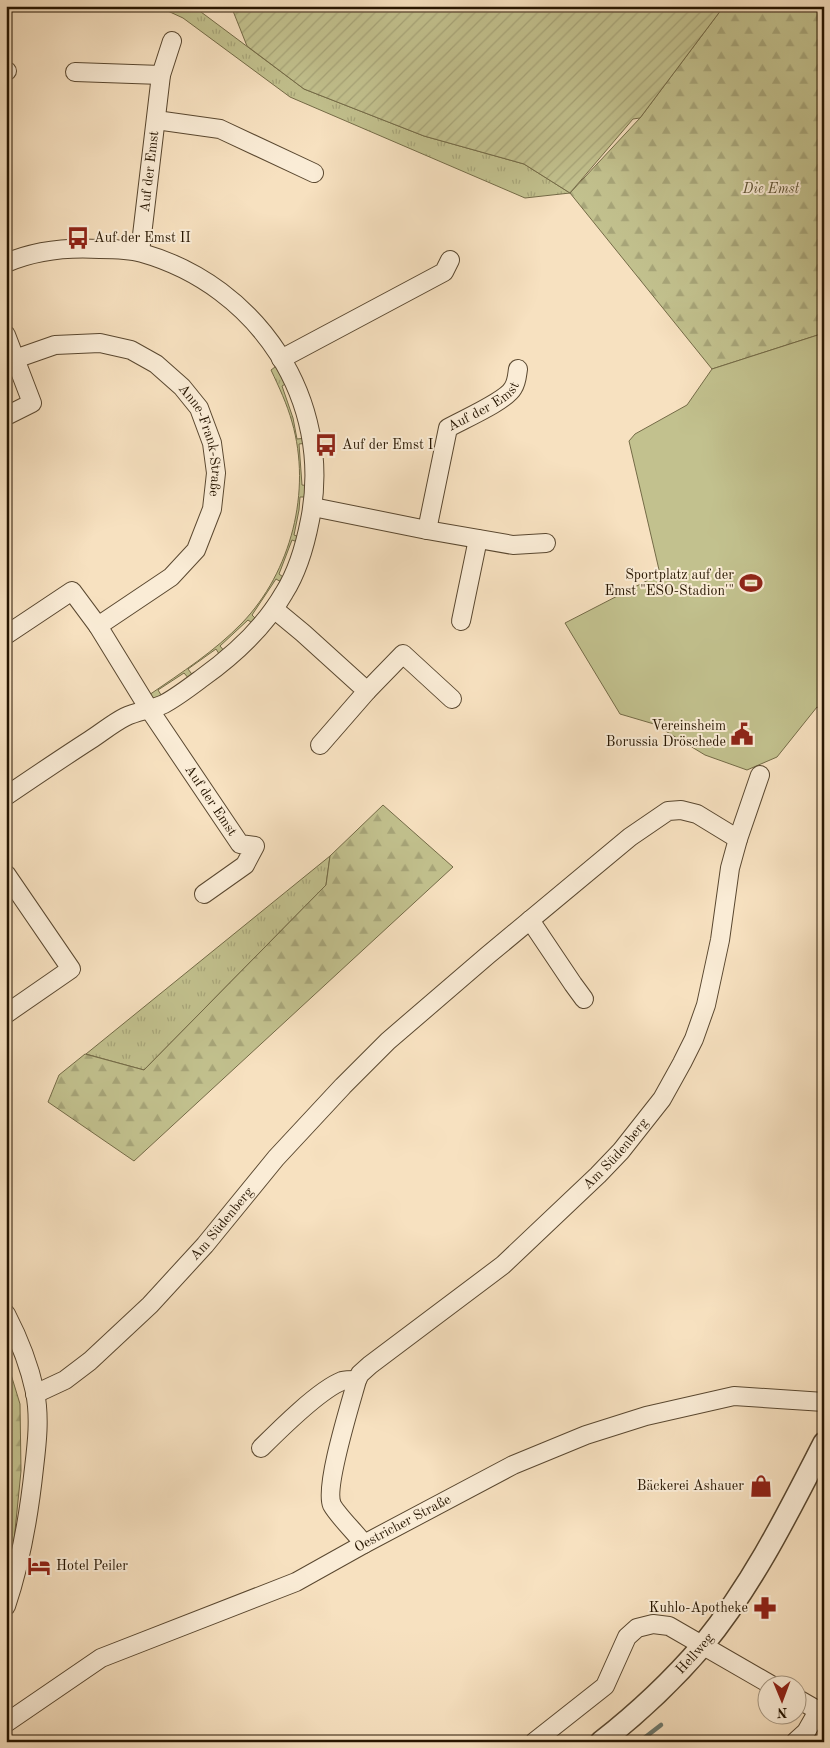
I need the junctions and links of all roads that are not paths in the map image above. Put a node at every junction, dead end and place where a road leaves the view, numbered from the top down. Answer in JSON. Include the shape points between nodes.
{"nodes":[{"id":1,"x":172,"y":41,"type":"dead end"},
{"id":2,"x":75,"y":72,"type":"dead end"},
{"id":3,"x":161,"y":74,"type":"junction"},
{"id":4,"x":156,"y":120,"type":"junction"},
{"id":5,"x":314,"y":173,"type":"dead end"},
{"id":6,"x":140,"y":252,"type":"junction"},
{"id":7,"x":450,"y":260,"type":"dead end"},
{"id":8,"x":6,"y":263,"type":"edge"},
{"id":9,"x":6,"y":335,"type":"edge"},
{"id":10,"x":15,"y":359,"type":"junction"},
{"id":11,"x":281,"y":359,"type":"junction"},
{"id":12,"x":518,"y":369,"type":"dead end"},
{"id":13,"x":6,"y":416,"type":"edge"},
{"id":14,"x":313,"y":507,"type":"junction"},
{"id":15,"x":427,"y":530,"type":"junction"},
{"id":16,"x":478,"y":539,"type":"junction"},
{"id":17,"x":546,"y":543,"type":"dead end"},
{"id":18,"x":274,"y":609,"type":"junction"},
{"id":19,"x":461,"y":622,"type":"dead end"},
{"id":20,"x":98,"y":626,"type":"junction"},
{"id":21,"x":6,"y":635,"type":"edge"},
{"id":22,"x":367,"y":691,"type":"junction"},
{"id":23,"x":452,"y":699,"type":"dead end"},
{"id":24,"x":149,"y":709,"type":"junction"},
{"id":25,"x":320,"y":746,"type":"dead end"},
{"id":26,"x":760,"y":775,"type":"dead end"},
{"id":27,"x":6,"y":796,"type":"edge"},
{"id":28,"x":738,"y":839,"type":"junction"},
{"id":29,"x":6,"y":874,"type":"edge"},
{"id":30,"x":204,"y":894,"type":"dead end"},
{"id":31,"x":530,"y":920,"type":"junction"},
{"id":32,"x":584,"y":999,"type":"dead end"},
{"id":33,"x":6,"y":1014,"type":"edge"},
{"id":34,"x":6,"y":1314,"type":"edge"},
{"id":35,"x":357,"y":1380,"type":"junction"},
{"id":36,"x":35,"y":1394,"type":"junction"},
{"id":37,"x":824,"y":1402,"type":"edge"},
{"id":38,"x":824,"y":1443,"type":"edge"},
{"id":39,"x":261,"y":1448,"type":"dead end"},
{"id":40,"x":364,"y":1544,"type":"junction"},
{"id":41,"x":6,"y":1606,"type":"edge"},
{"id":42,"x":702,"y":1645,"type":"junction"},
{"id":43,"x":758,"y":1677,"type":"edge"},
{"id":44,"x":808,"y":1706,"type":"edge"},
{"id":45,"x":821,"y":1713,"type":"edge"},
{"id":46,"x":6,"y":1723,"type":"edge"},
{"id":47,"x":534,"y":1742,"type":"edge"},
{"id":48,"x":601,"y":1742,"type":"edge"},
{"id":49,"x":795,"y":1742,"type":"edge"}],
"edges":[{"from":1,"to":3,"type":"street","name":"Auf der Emst"},
{"from":2,"to":3,"type":"street"},
{"from":3,"to":4,"type":"street","name":"Auf der Emst"},
{"from":4,"to":5,"type":"street","name":"Auf der Emst","via":[[220,130]]},
{"from":4,"to":6,"type":"street","name":"Auf der Emst"},
{"from":6,"to":8,"type":"street","via":[[78,248],[22,256]]},
{"from":6,"to":11,"type":"street","via":[[182,267],[219,289],[255,321]]},
{"from":7,"to":11,"type":"street","via":[[444,272]]},
{"from":9,"to":10,"type":"street"},
{"from":10,"to":13,"type":"street","via":[[32,404]]},
{"from":10,"to":20,"type":"street","name":"Anne-Frank-Straße","via":[[55,345],[100,343],[131,350],[156,364],[182,387],[199,408],[212,443],[216,473],[212,509],[196,550],[171,577]]},
{"from":11,"to":14,"type":"street","via":[[295,382],[310,427],[315,465]]},
{"from":12,"to":15,"type":"street","name":"Auf der Emst","via":[[512,391],[448,428]]},
{"from":14,"to":15,"type":"street"},
{"from":14,"to":18,"type":"street","via":[[297,569]]},
{"from":15,"to":16,"type":"street"},
{"from":16,"to":17,"type":"street","via":[[512,545]]},
{"from":16,"to":19,"type":"street"},
{"from":18,"to":22,"type":"street"},
{"from":18,"to":24,"type":"street","via":[[233,654],[184,692]]},
{"from":20,"to":21,"type":"street","via":[[72,592]]},
{"from":20,"to":24,"type":"street"},
{"from":22,"to":23,"type":"street","via":[[403,654]]},
{"from":22,"to":25,"type":"street"},
{"from":24,"to":27,"type":"street","via":[[124,717]]},
{"from":24,"to":30,"type":"street","name":"Auf der Emst","via":[[240,844],[255,846],[245,865]]},
{"from":26,"to":28,"type":"street","name":"Am Südenberg"},
{"from":28,"to":31,"type":"street","name":"Am Südenberg","via":[[697,814],[668,811],[630,837]]},
{"from":28,"to":35,"type":"street","name":"Am Südenberg","via":[[706,1005],[682,1063],[662,1099],[621,1151],[567,1206],[502,1265],[370,1365]]},
{"from":29,"to":33,"type":"street","via":[[71,969]]},
{"from":31,"to":32,"type":"street"},
{"from":31,"to":36,"type":"street","name":"Am Südenberg","via":[[388,1041],[276,1158],[205,1245],[150,1305],[90,1361],[65,1380]]},
{"from":34,"to":36,"type":"street","via":[[28,1362]]},
{"from":35,"to":39,"type":"street","via":[[343,1381],[326,1390]]},
{"from":35,"to":40,"type":"street","name":"Am Südenberg","via":[[330,1496],[332,1505]]},
{"from":36,"to":41,"type":"street","via":[[37,1438],[31,1495]]},
{"from":37,"to":40,"type":"street","name":"Oestricher Straße","via":[[734,1396],[646,1416],[586,1435],[513,1465]]},
{"from":38,"to":42,"type":"street","name":"Hellweg","via":[[764,1555],[732,1606]]},
{"from":40,"to":46,"type":"street","name":"Oestricher Straße","via":[[296,1582],[101,1658]]},
{"from":42,"to":43,"type":"street"},
{"from":42,"to":47,"type":"street","via":[[669,1626],[653,1624],[637,1628],[627,1637],[605,1686]]},
{"from":42,"to":48,"type":"street","name":"Hellweg","via":[[626,1723]]},
{"from":44,"to":45,"type":"street"},
{"from":45,"to":49,"type":"street"}]}
